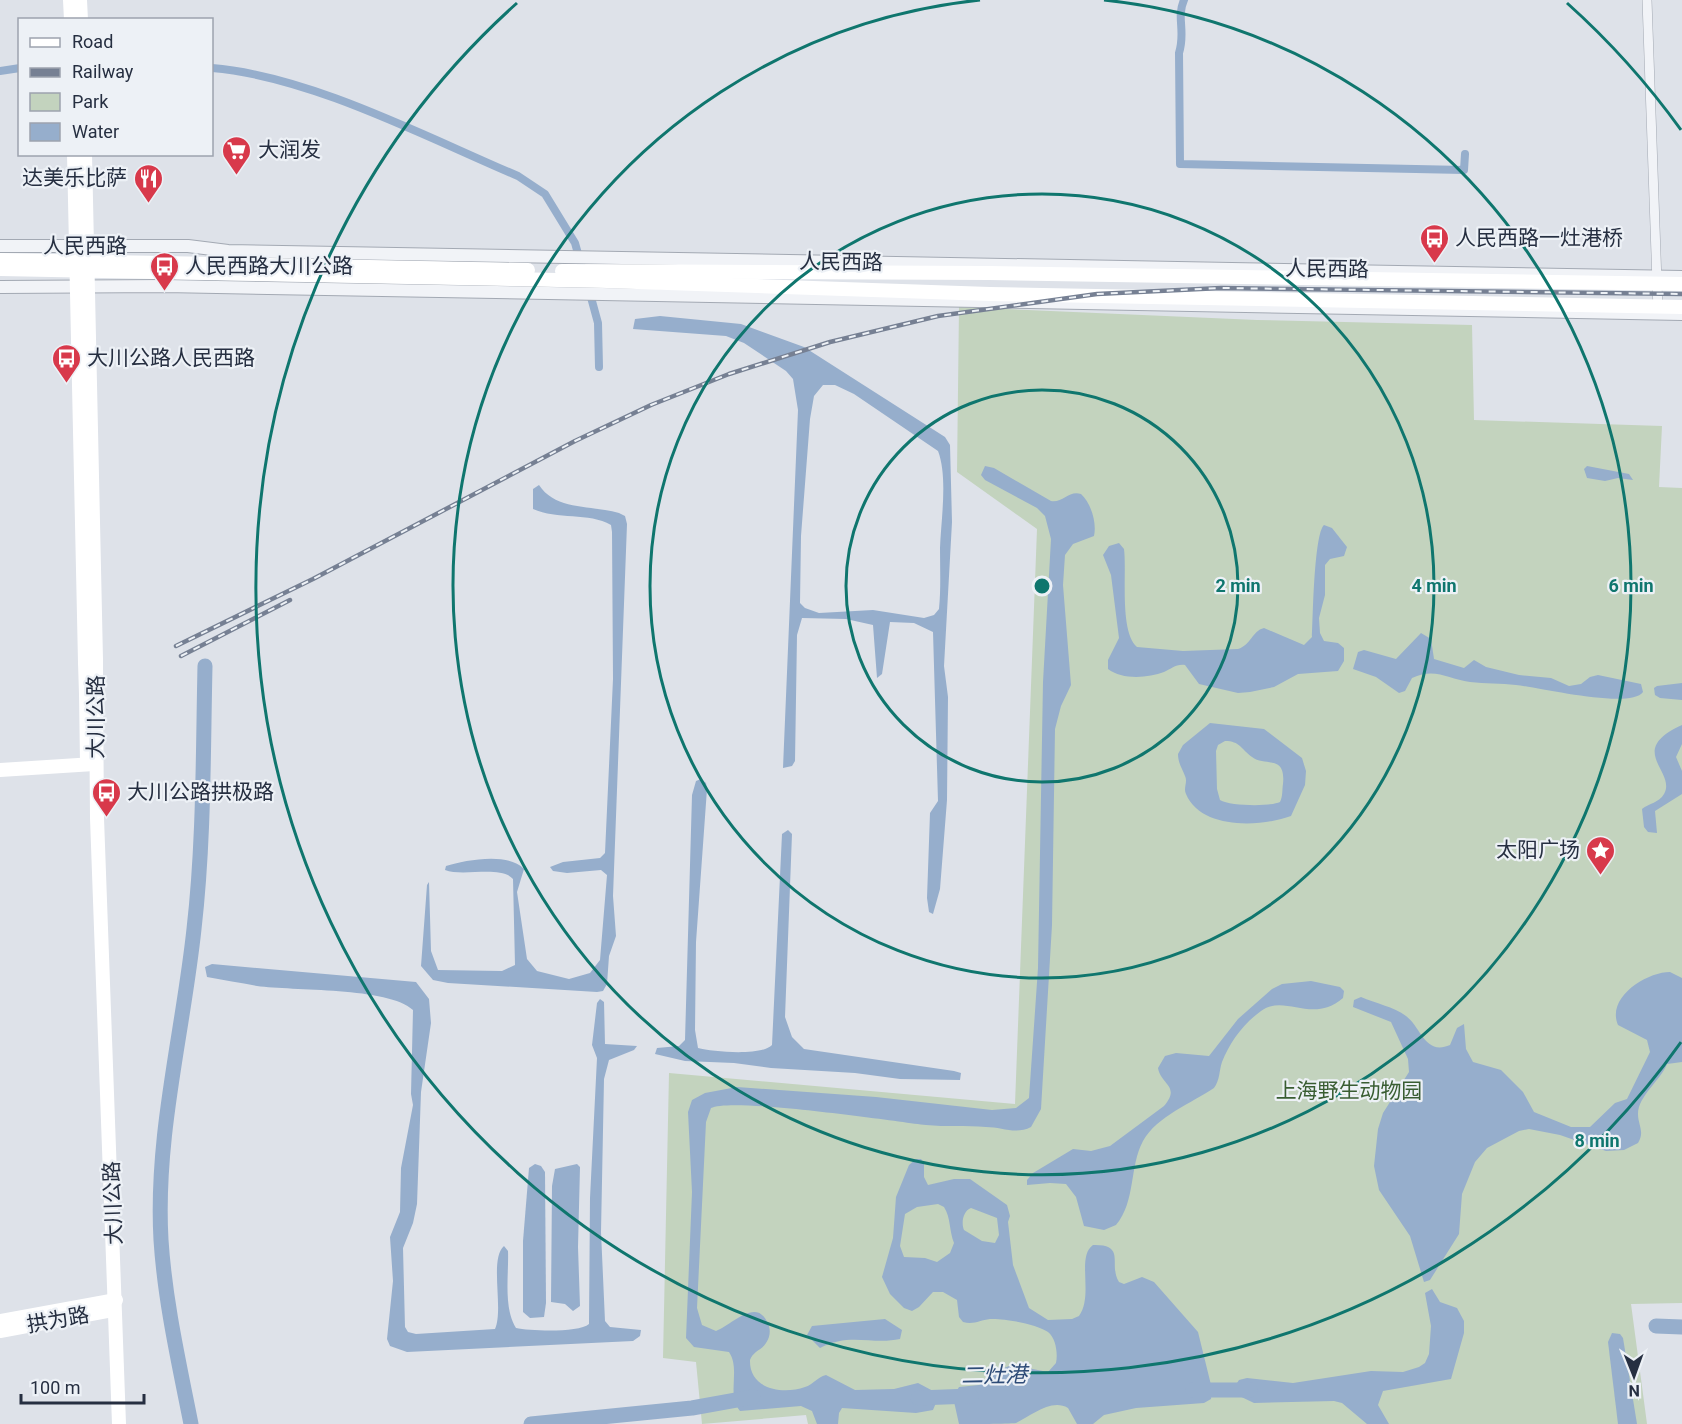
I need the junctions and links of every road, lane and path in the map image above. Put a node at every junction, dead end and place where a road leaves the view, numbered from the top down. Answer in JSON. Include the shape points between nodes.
{"nodes":[{"id":1,"x":70,"y":0,"type":"edge"},
{"id":2,"x":80,"y":0,"type":"edge"},
{"id":3,"x":1647,"y":0,"type":"edge"},
{"id":4,"x":71,"y":18,"type":"edge"},
{"id":5,"x":81,"y":18,"type":"edge"},
{"id":6,"x":74,"y":156,"type":"edge"},
{"id":7,"x":85,"y":156,"type":"edge"},
{"id":8,"x":0,"y":246,"type":"edge"},
{"id":9,"x":81,"y":246,"type":"junction"},
{"id":10,"x":0,"y":260,"type":"edge"},
{"id":11,"x":82,"y":266,"type":"junction"},
{"id":12,"x":0,"y":269,"type":"edge"},
{"id":13,"x":226,"y":269,"type":"junction"},
{"id":14,"x":255,"y":270,"type":"junction"},
{"id":15,"x":605,"y":276,"type":"junction"},
{"id":16,"x":1682,"y":277,"type":"edge"},
{"id":17,"x":1657,"y":280,"type":"junction"},
{"id":18,"x":1682,"y":284,"type":"edge"},
{"id":19,"x":82,"y":286,"type":"junction"},
{"id":20,"x":0,"y":287,"type":"edge"},
{"id":21,"x":1682,"y":307,"type":"edge"},
{"id":22,"x":1658,"y":310,"type":"junction"},
{"id":23,"x":1682,"y":314,"type":"edge"},
{"id":24,"x":91,"y":760,"type":"junction"},
{"id":25,"x":0,"y":762,"type":"edge"},
{"id":26,"x":0,"y":770,"type":"edge"},
{"id":27,"x":112,"y":1306,"type":"junction"},
{"id":28,"x":0,"y":1321,"type":"edge"},
{"id":29,"x":0,"y":1331,"type":"edge"},
{"id":30,"x":110,"y":1424,"type":"edge"},
{"id":31,"x":119,"y":1424,"type":"edge"}],
"edges":[{"from":1,"to":4,"type":"main road"},
{"from":2,"to":5,"type":"main road"},
{"from":3,"to":17,"type":"street"},
{"from":6,"to":9,"type":"main road","name":"大川公路"},
{"from":7,"to":9,"type":"main road","name":"大川公路"},
{"from":8,"to":9,"type":"street","name":"人民西路"},
{"from":9,"to":11,"type":"main road","name":"大川公路"},
{"from":9,"to":13,"type":"street","name":"人民西路","via":[[188,246]]},
{"from":10,"to":11,"type":"main road","name":"人民西路"},
{"from":11,"to":12,"type":"main road","name":"人民西路"},
{"from":11,"to":13,"type":"main road","name":"人民西路"},
{"from":11,"to":19,"type":"main road","name":"大川公路"},
{"from":13,"to":14,"type":"main road","name":"人民西路"},
{"from":13,"to":14,"type":"street","name":"人民西路"},
{"from":13,"to":19,"type":"street","name":"人民西路"},
{"from":14,"to":15,"type":"main road","name":"人民西路","via":[[572,269]]},
{"from":14,"to":15,"type":"street","name":"人民西路","via":[[578,294]]},
{"from":15,"to":17,"type":"main road","name":"人民西路","via":[[977,273]]},
{"from":15,"to":22,"type":"main road","name":"人民西路","via":[[1002,295]]},
{"from":16,"to":17,"type":"street","name":"人民西路"},
{"from":17,"to":18,"type":"main road","name":"人民西路"},
{"from":17,"to":22,"type":"street"},
{"from":19,"to":20,"type":"street","name":"人民西路"},
{"from":19,"to":24,"type":"main road","name":"大川公路","bridge":true},
{"from":21,"to":22,"type":"main road","name":"人民西路"},
{"from":22,"to":23,"type":"street","name":"人民西路"},
{"from":24,"to":25,"type":"main road"},
{"from":24,"to":26,"type":"main road"},
{"from":24,"to":27,"type":"main road","name":"大川公路"},
{"from":27,"to":28,"type":"main road","name":"拱为路"},
{"from":27,"to":29,"type":"main road","name":"拱为路"},
{"from":27,"to":30,"type":"main road","name":"大川公路"},
{"from":27,"to":31,"type":"main road","name":"大川公路"}]}
